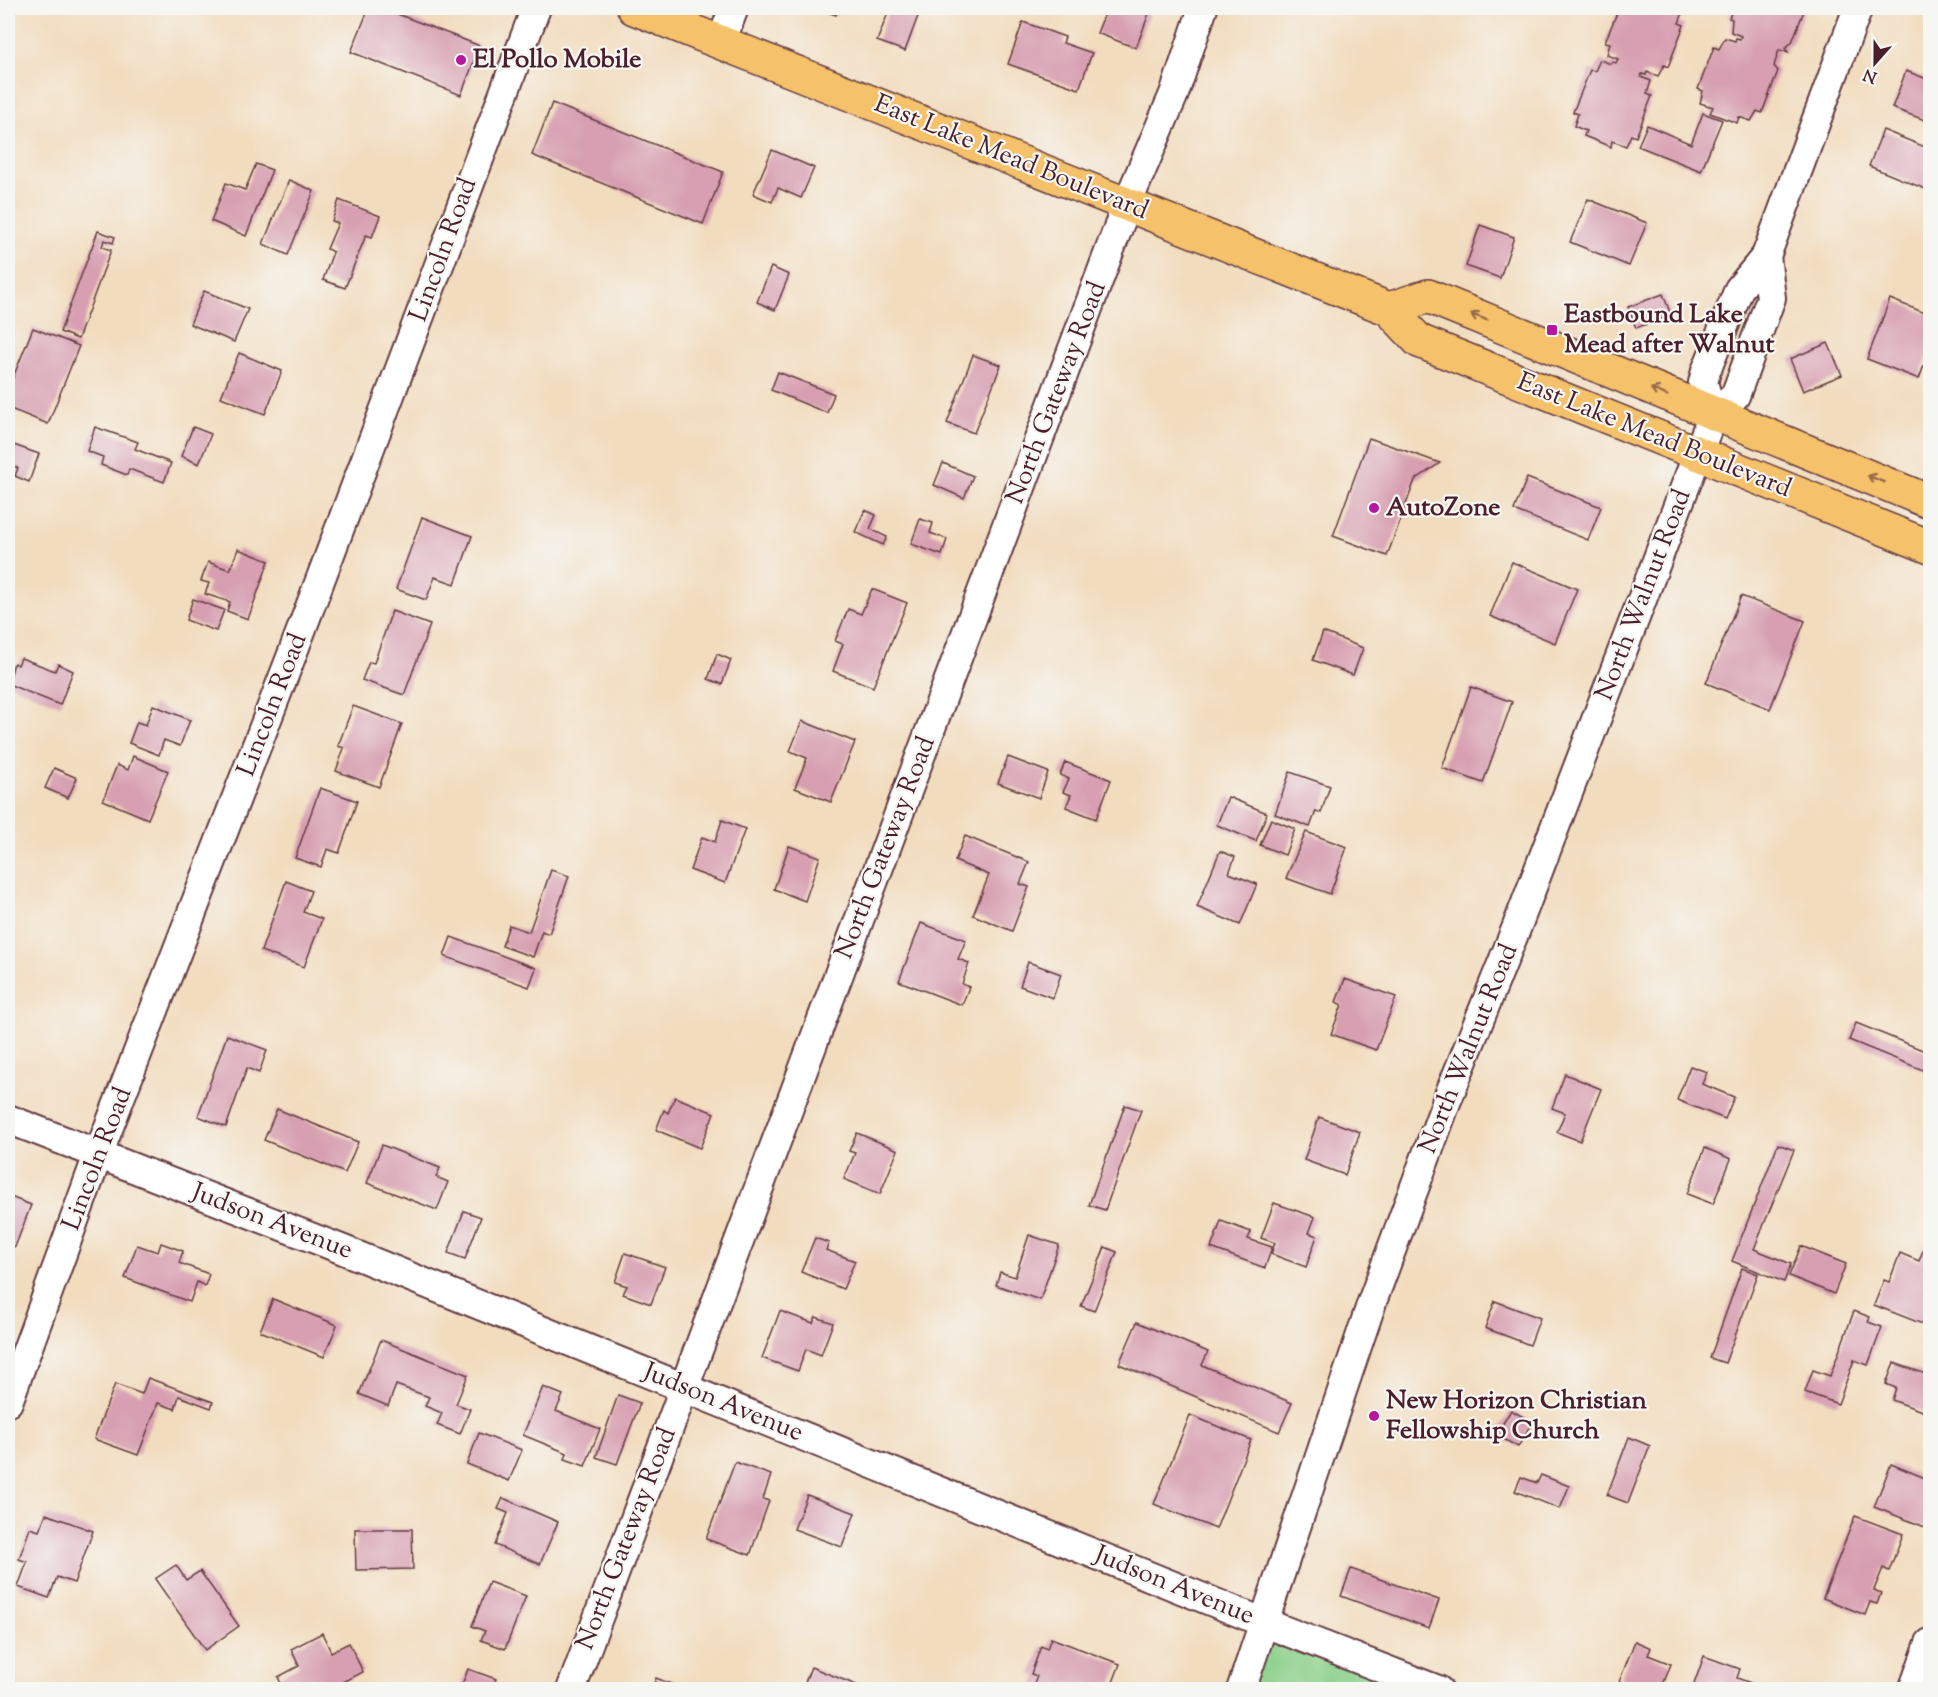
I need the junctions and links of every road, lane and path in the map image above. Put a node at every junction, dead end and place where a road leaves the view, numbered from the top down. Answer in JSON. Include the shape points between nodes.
{"nodes":[{"id":1,"x":536,"y":8,"type":"edge"},
{"id":2,"x":633,"y":8,"type":"edge"},
{"id":3,"x":734,"y":8,"type":"edge"},
{"id":4,"x":1203,"y":8,"type":"edge"},
{"id":5,"x":1858,"y":8,"type":"edge"},
{"id":6,"x":721,"y":42,"type":"junction"},
{"id":7,"x":1127,"y":204,"type":"junction"},
{"id":8,"x":1389,"y":309,"type":"junction"},
{"id":9,"x":1713,"y":414,"type":"junction"},
{"id":10,"x":1699,"y":454,"type":"junction"},
{"id":11,"x":1930,"y":502,"type":"edge"},
{"id":12,"x":1930,"y":547,"type":"edge"},
{"id":13,"x":8,"y":1119,"type":"edge"},
{"id":14,"x":98,"y":1155,"type":"junction"},
{"id":15,"x":684,"y":1387,"type":"junction"},
{"id":16,"x":8,"y":1402,"type":"edge"},
{"id":17,"x":1265,"y":1623,"type":"junction"},
{"id":18,"x":1930,"y":1643,"type":"edge"},
{"id":19,"x":571,"y":1689,"type":"edge"},
{"id":20,"x":1241,"y":1689,"type":"edge"},
{"id":21,"x":1438,"y":1689,"type":"edge"},
{"id":22,"x":1913,"y":1689,"type":"edge"}],
"edges":[{"from":1,"to":14,"type":"street","name":"Lincoln Road"},
{"from":2,"to":6,"type":"main road","name":"East Lake Mead Boulevard"},
{"from":3,"to":6,"type":"street"},
{"from":4,"to":7,"type":"street","name":"North Gateway Road","via":[[1174,94]]},
{"from":5,"to":9,"type":"street","via":[[1766,256],[1739,289],[1706,371],[1703,383]]},
{"from":6,"to":7,"type":"main road","name":"East Lake Mead Boulevard"},
{"from":7,"to":8,"type":"main road","name":"East Lake Mead Boulevard"},
{"from":7,"to":15,"type":"street","name":"North Gateway Road"},
{"from":9,"to":8,"type":"main road","name":"East Lake Mead Boulevard","one_way":true,"via":[[1428,296]]},
{"from":8,"to":10,"type":"main road","name":"East Lake Mead Boulevard","via":[[1419,341]]},
{"from":9,"to":10,"type":"street","name":"North Walnut Road"},
{"from":11,"to":9,"type":"main road","name":"East Lake Mead Boulevard","one_way":true},
{"from":10,"to":12,"type":"main road","name":"East Lake Mead Boulevard"},
{"from":10,"to":17,"type":"street","name":"North Walnut Road","via":[[1418,1177]]},
{"from":13,"to":14,"type":"street","name":"Judson Avenue"},
{"from":14,"to":15,"type":"street","name":"Judson Avenue"},
{"from":14,"to":16,"type":"street","name":"Lincoln Road"},
{"from":15,"to":17,"type":"street","name":"Judson Avenue"},
{"from":15,"to":19,"type":"street","name":"North Gateway Road"},
{"from":17,"to":20,"type":"street","name":"North Walnut Road"},
{"from":17,"to":21,"type":"street","name":"Judson Avenue"},
{"from":18,"to":22,"type":"street"}]}
